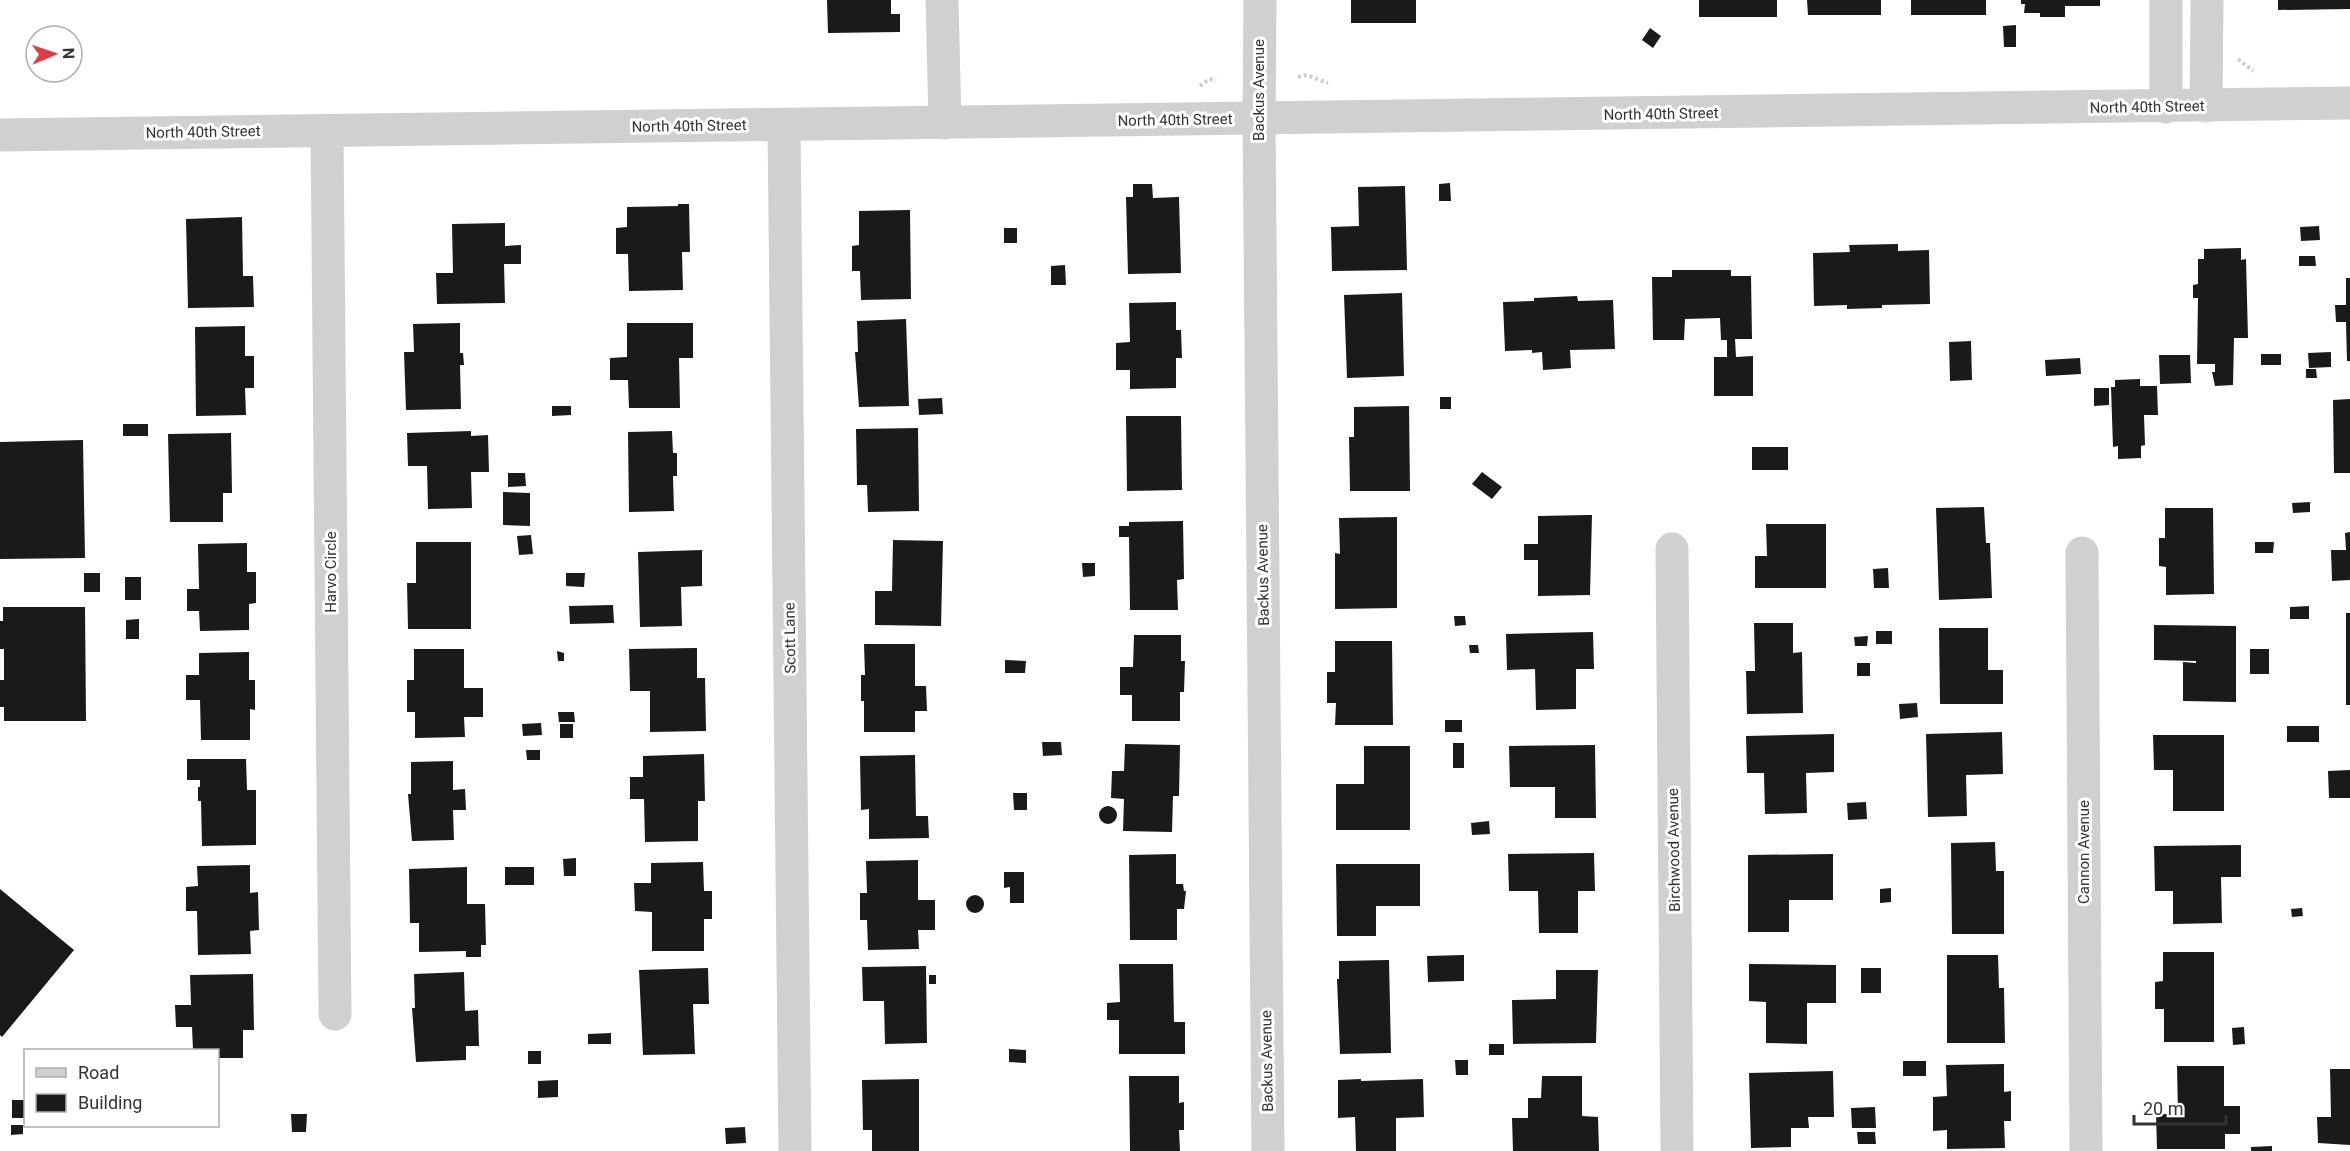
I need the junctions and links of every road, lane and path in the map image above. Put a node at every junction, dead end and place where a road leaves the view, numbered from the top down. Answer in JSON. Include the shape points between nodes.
{"nodes":[{"id":1,"x":942,"y":0,"type":"edge"},
{"id":2,"x":1260,"y":0,"type":"edge"},
{"id":3,"x":2166,"y":0,"type":"edge"},
{"id":4,"x":2207,"y":0,"type":"edge"},
{"id":5,"x":2350,"y":103,"type":"edge"},
{"id":6,"x":2206,"y":106,"type":"junction"},
{"id":7,"x":2166,"y":107,"type":"junction"},
{"id":8,"x":1258,"y":119,"type":"junction"},
{"id":9,"x":945,"y":123,"type":"junction"},
{"id":10,"x":784,"y":125,"type":"junction"},
{"id":11,"x":327,"y":131,"type":"junction"},
{"id":12,"x":0,"y":135,"type":"edge"},
{"id":13,"x":1672,"y":549,"type":"dead end"},
{"id":14,"x":2082,"y":553,"type":"dead end"},
{"id":15,"x":334,"y":1014,"type":"dead end"},
{"id":16,"x":795,"y":1151,"type":"edge"},
{"id":17,"x":1268,"y":1151,"type":"edge"},
{"id":18,"x":1677,"y":1151,"type":"edge"},
{"id":19,"x":2086,"y":1151,"type":"edge"}],
"edges":[{"from":1,"to":9,"type":"street"},
{"from":2,"to":8,"type":"street","name":"Backus Avenue"},
{"from":3,"to":7,"type":"street"},
{"from":4,"to":6,"type":"street"},
{"from":5,"to":6,"type":"street","name":"North 40th Street"},
{"from":6,"to":7,"type":"street","name":"North 40th Street"},
{"from":7,"to":8,"type":"street","name":"North 40th Street"},
{"from":8,"to":9,"type":"street","name":"North 40th Street"},
{"from":8,"to":17,"type":"street","name":"Backus Avenue"},
{"from":9,"to":10,"type":"street","name":"North 40th Street"},
{"from":10,"to":11,"type":"street","name":"North 40th Street"},
{"from":10,"to":16,"type":"street","name":"Scott Lane"},
{"from":11,"to":12,"type":"street","name":"North 40th Street"},
{"from":11,"to":15,"type":"street","name":"Harvo Circle"},
{"from":13,"to":18,"type":"street","name":"Birchwood Avenue"},
{"from":14,"to":19,"type":"street","name":"Cannon Avenue"}]}
